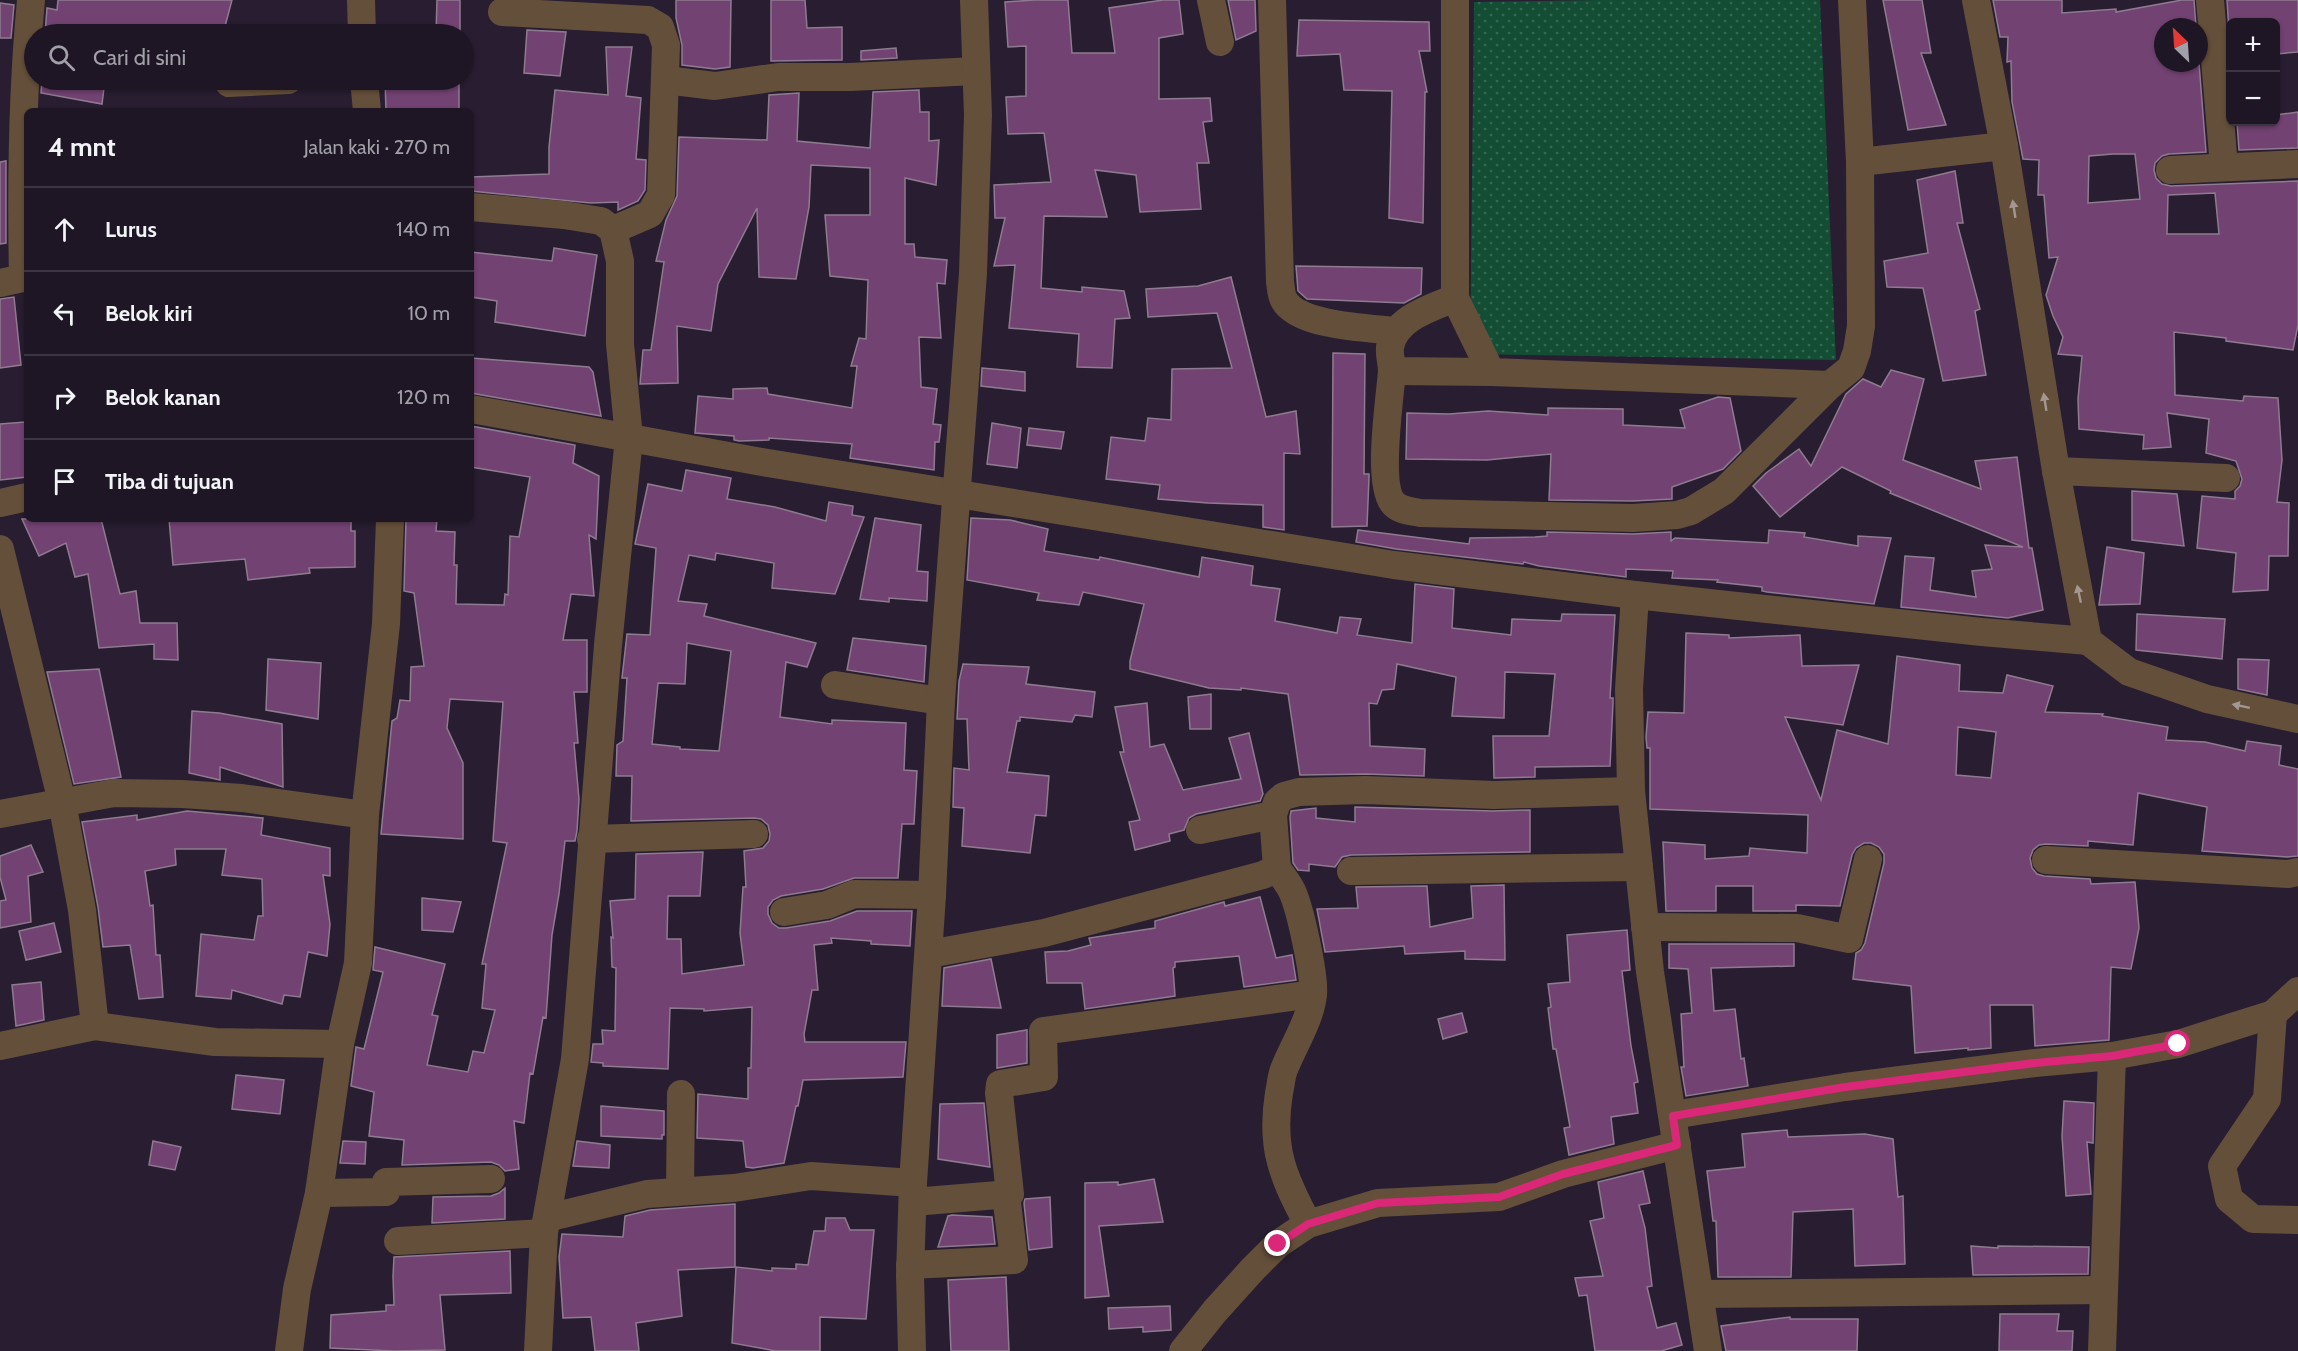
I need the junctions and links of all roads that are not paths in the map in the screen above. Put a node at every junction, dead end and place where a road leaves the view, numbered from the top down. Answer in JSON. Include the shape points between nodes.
{"nodes":[{"id":1,"x":31,"y":0,"type":"edge"},
{"id":2,"x":361,"y":0,"type":"edge"},
{"id":3,"x":974,"y":0,"type":"edge"},
{"id":4,"x":1211,"y":0,"type":"edge"},
{"id":5,"x":1278,"y":0,"type":"edge"},
{"id":6,"x":1455,"y":0,"type":"edge"},
{"id":7,"x":1852,"y":0,"type":"edge"},
{"id":8,"x":1976,"y":0,"type":"edge"},
{"id":9,"x":2210,"y":0,"type":"edge"},
{"id":10,"x":502,"y":12,"type":"dead end"},
{"id":11,"x":29,"y":24,"type":"edge"},
{"id":12,"x":362,"y":24,"type":"edge"},
{"id":13,"x":1220,"y":42,"type":"dead end"},
{"id":14,"x":976,"y":71,"type":"junction"},
{"id":15,"x":665,"y":80,"type":"junction"},
{"id":16,"x":24,"y":83,"type":"edge"},
{"id":17,"x":365,"y":90,"type":"edge"},
{"id":18,"x":367,"y":108,"type":"edge"},
{"id":19,"x":2004,"y":146,"type":"junction"},
{"id":20,"x":1860,"y":162,"type":"junction"},
{"id":21,"x":2298,"y":164,"type":"edge"},
{"id":22,"x":2224,"y":167,"type":"junction"},
{"id":23,"x":2170,"y":170,"type":"dead end"},
{"id":24,"x":474,"y":207,"type":"edge"},
{"id":25,"x":612,"y":230,"type":"junction"},
{"id":26,"x":17,"y":279,"type":"edge"},
{"id":27,"x":1455,"y":298,"type":"junction"},
{"id":28,"x":1396,"y":331,"type":"junction"},
{"id":29,"x":1392,"y":371,"type":"junction"},
{"id":30,"x":1491,"y":372,"type":"junction"},
{"id":31,"x":1830,"y":385,"type":"junction"},
{"id":32,"x":474,"y":411,"type":"edge"},
{"id":33,"x":629,"y":438,"type":"junction"},
{"id":34,"x":2056,"y":471,"type":"junction"},
{"id":35,"x":2226,"y":478,"type":"dead end"},
{"id":36,"x":955,"y":495,"type":"junction"},
{"id":37,"x":24,"y":498,"type":"edge"},
{"id":38,"x":0,"y":503,"type":"edge"},
{"id":39,"x":390,"y":522,"type":"edge"},
{"id":40,"x":0,"y":549,"type":"edge"},
{"id":41,"x":1635,"y":595,"type":"junction"},
{"id":42,"x":2088,"y":641,"type":"junction"},
{"id":43,"x":835,"y":685,"type":"dead end"},
{"id":44,"x":941,"y":701,"type":"junction"},
{"id":45,"x":2298,"y":718,"type":"edge"},
{"id":46,"x":1631,"y":791,"type":"junction"},
{"id":47,"x":62,"y":802,"type":"junction"},
{"id":48,"x":0,"y":814,"type":"edge"},
{"id":49,"x":365,"y":815,"type":"junction"},
{"id":50,"x":1274,"y":815,"type":"junction"},
{"id":51,"x":1200,"y":830,"type":"dead end"},
{"id":52,"x":754,"y":834,"type":"dead end"},
{"id":53,"x":591,"y":839,"type":"junction"},
{"id":54,"x":1868,"y":859,"type":"dead end"},
{"id":55,"x":2046,"y":860,"type":"dead end"},
{"id":56,"x":1639,"y":867,"type":"junction"},
{"id":57,"x":1277,"y":868,"type":"junction"},
{"id":58,"x":1351,"y":871,"type":"dead end"},
{"id":59,"x":2298,"y":872,"type":"edge"},
{"id":60,"x":932,"y":895,"type":"junction"},
{"id":61,"x":784,"y":912,"type":"dead end"},
{"id":62,"x":1645,"y":927,"type":"junction"},
{"id":63,"x":929,"y":954,"type":"junction"},
{"id":64,"x":2298,"y":991,"type":"edge"},
{"id":65,"x":1313,"y":994,"type":"junction"},
{"id":66,"x":2273,"y":1014,"type":"junction"},
{"id":67,"x":95,"y":1026,"type":"junction"},
{"id":68,"x":340,"y":1044,"type":"junction"},
{"id":69,"x":0,"y":1046,"type":"edge"},
{"id":70,"x":2112,"y":1056,"type":"junction"},
{"id":71,"x":681,"y":1094,"type":"dead end"},
{"id":72,"x":1673,"y":1116,"type":"junction"},
{"id":73,"x":1677,"y":1145,"type":"junction"},
{"id":74,"x":491,"y":1179,"type":"dead end"},
{"id":75,"x":680,"y":1191,"type":"junction"},
{"id":76,"x":913,"y":1192,"type":"junction"},
{"id":77,"x":319,"y":1193,"type":"junction"},
{"id":78,"x":1006,"y":1195,"type":"junction"},
{"id":79,"x":2298,"y":1220,"type":"edge"},
{"id":80,"x":1308,"y":1224,"type":"junction"},
{"id":81,"x":545,"y":1225,"type":"junction"},
{"id":82,"x":398,"y":1241,"type":"dead end"},
{"id":83,"x":910,"y":1265,"type":"junction"},
{"id":84,"x":2104,"y":1290,"type":"junction"},
{"id":85,"x":1701,"y":1294,"type":"junction"},
{"id":86,"x":289,"y":1351,"type":"edge"},
{"id":87,"x":538,"y":1351,"type":"edge"},
{"id":88,"x":912,"y":1351,"type":"edge"},
{"id":89,"x":1183,"y":1351,"type":"edge"},
{"id":90,"x":1708,"y":1351,"type":"edge"},
{"id":91,"x":2102,"y":1351,"type":"edge"}],
"edges":[{"from":1,"to":11,"type":"street"},
{"from":2,"to":12,"type":"street"},
{"from":3,"to":14,"type":"street"},
{"from":4,"to":13,"type":"street"},
{"from":5,"to":28,"type":"street","via":[[1280,282],[1285,302],[1296,313],[1335,324]]},
{"from":6,"to":27,"type":"street"},
{"from":7,"to":20,"type":"street"},
{"from":8,"to":19,"type":"street"},
{"from":9,"to":22,"type":"street"},
{"from":10,"to":15,"type":"street","via":[[648,20],[660,27],[666,45]]},
{"from":14,"to":15,"type":"street","via":[[778,77],[715,86]]},
{"from":14,"to":36,"type":"street","via":[[974,273]]},
{"from":15,"to":25,"type":"street","via":[[661,195],[650,214]]},
{"from":16,"to":26,"type":"street"},
{"from":17,"to":18,"type":"street"},
{"from":19,"to":20,"type":"street"},
{"from":34,"to":19,"type":"street","one_way":true},
{"from":20,"to":31,"type":"street","via":[[1860,334],[1851,368]]},
{"from":21,"to":22,"type":"street"},
{"from":22,"to":23,"type":"street"},
{"from":24,"to":25,"type":"street","via":[[601,221]]},
{"from":25,"to":33,"type":"street","via":[[620,261],[620,344]]},
{"from":27,"to":28,"type":"street","via":[[1412,317]]},
{"from":27,"to":30,"type":"street"},
{"from":28,"to":29,"type":"street","via":[[1390,348]]},
{"from":29,"to":30,"type":"street"},
{"from":29,"to":31,"type":"street","via":[[1385,481],[1395,505],[1420,513],[1633,518],[1691,511],[1724,490]]},
{"from":30,"to":31,"type":"street"},
{"from":32,"to":33,"type":"street"},
{"from":33,"to":36,"type":"street"},
{"from":33,"to":53,"type":"street"},
{"from":34,"to":35,"type":"street"},
{"from":42,"to":34,"type":"street","one_way":true},
{"from":36,"to":41,"type":"street","via":[[1394,565]]},
{"from":36,"to":44,"type":"street"},
{"from":37,"to":38,"type":"street"},
{"from":39,"to":49,"type":"street","via":[[386,624]]},
{"from":40,"to":47,"type":"street"},
{"from":41,"to":42,"type":"street"},
{"from":41,"to":46,"type":"street","via":[[1629,689]]},
{"from":45,"to":42,"type":"street","one_way":true,"via":[[2207,699],[2129,672]]},
{"from":43,"to":44,"type":"street"},
{"from":44,"to":60,"type":"street"},
{"from":46,"to":50,"type":"street","via":[[1494,795],[1365,790],[1299,792],[1277,802]]},
{"from":46,"to":56,"type":"street"},
{"from":47,"to":48,"type":"street"},
{"from":47,"to":49,"type":"street","via":[[114,793],[182,794]]},
{"from":47,"to":67,"type":"street","via":[[82,910]]},
{"from":49,"to":68,"type":"street","via":[[358,963]]},
{"from":50,"to":51,"type":"street"},
{"from":50,"to":57,"type":"street"},
{"from":52,"to":53,"type":"street"},
{"from":53,"to":81,"type":"street","via":[[576,1059]]},
{"from":54,"to":62,"type":"street","via":[[1849,939],[1797,928]]},
{"from":55,"to":59,"type":"street"},
{"from":56,"to":58,"type":"street"},
{"from":56,"to":62,"type":"street"},
{"from":57,"to":63,"type":"street","via":[[1044,933]]},
{"from":57,"to":65,"type":"street","via":[[1292,891],[1300,914]]},
{"from":60,"to":61,"type":"street","via":[[854,894],[827,905]]},
{"from":60,"to":63,"type":"street"},
{"from":62,"to":72,"type":"street"},
{"from":63,"to":76,"type":"street"},
{"from":64,"to":66,"type":"street"},
{"from":65,"to":78,"type":"street","via":[[1043,1031],[1044,1077],[1000,1084],[1010,1194]]},
{"from":65,"to":80,"type":"street","via":[[1283,1070],[1276,1140],[1280,1166]]},
{"from":66,"to":70,"type":"street","via":[[2178,1044]]},
{"from":66,"to":79,"type":"street","via":[[2267,1099],[2222,1166],[2229,1199],[2253,1219]]},
{"from":67,"to":68,"type":"street","via":[[215,1042]]},
{"from":67,"to":69,"type":"street"},
{"from":68,"to":77,"type":"street"},
{"from":70,"to":72,"type":"street","via":[[1845,1087]]},
{"from":70,"to":84,"type":"street"},
{"from":71,"to":75,"type":"street"},
{"from":72,"to":73,"type":"street"},
{"from":73,"to":80,"type":"street","via":[[1563,1174],[1499,1197],[1378,1203]]},
{"from":73,"to":85,"type":"street"},
{"from":74,"to":77,"type":"street","via":[[386,1182],[386,1192]]},
{"from":75,"to":76,"type":"street","via":[[734,1188],[811,1176]]},
{"from":75,"to":81,"type":"street","via":[[647,1194]]},
{"from":76,"to":78,"type":"street"},
{"from":76,"to":83,"type":"street"},
{"from":77,"to":86,"type":"street","via":[[297,1289]]},
{"from":78,"to":83,"type":"street","via":[[1014,1260]]},
{"from":80,"to":89,"type":"street","via":[[1278,1244],[1252,1269]]},
{"from":81,"to":82,"type":"street"},
{"from":81,"to":87,"type":"street"},
{"from":83,"to":88,"type":"street"},
{"from":84,"to":85,"type":"street"},
{"from":84,"to":91,"type":"street"},
{"from":85,"to":90,"type":"street"}]}
